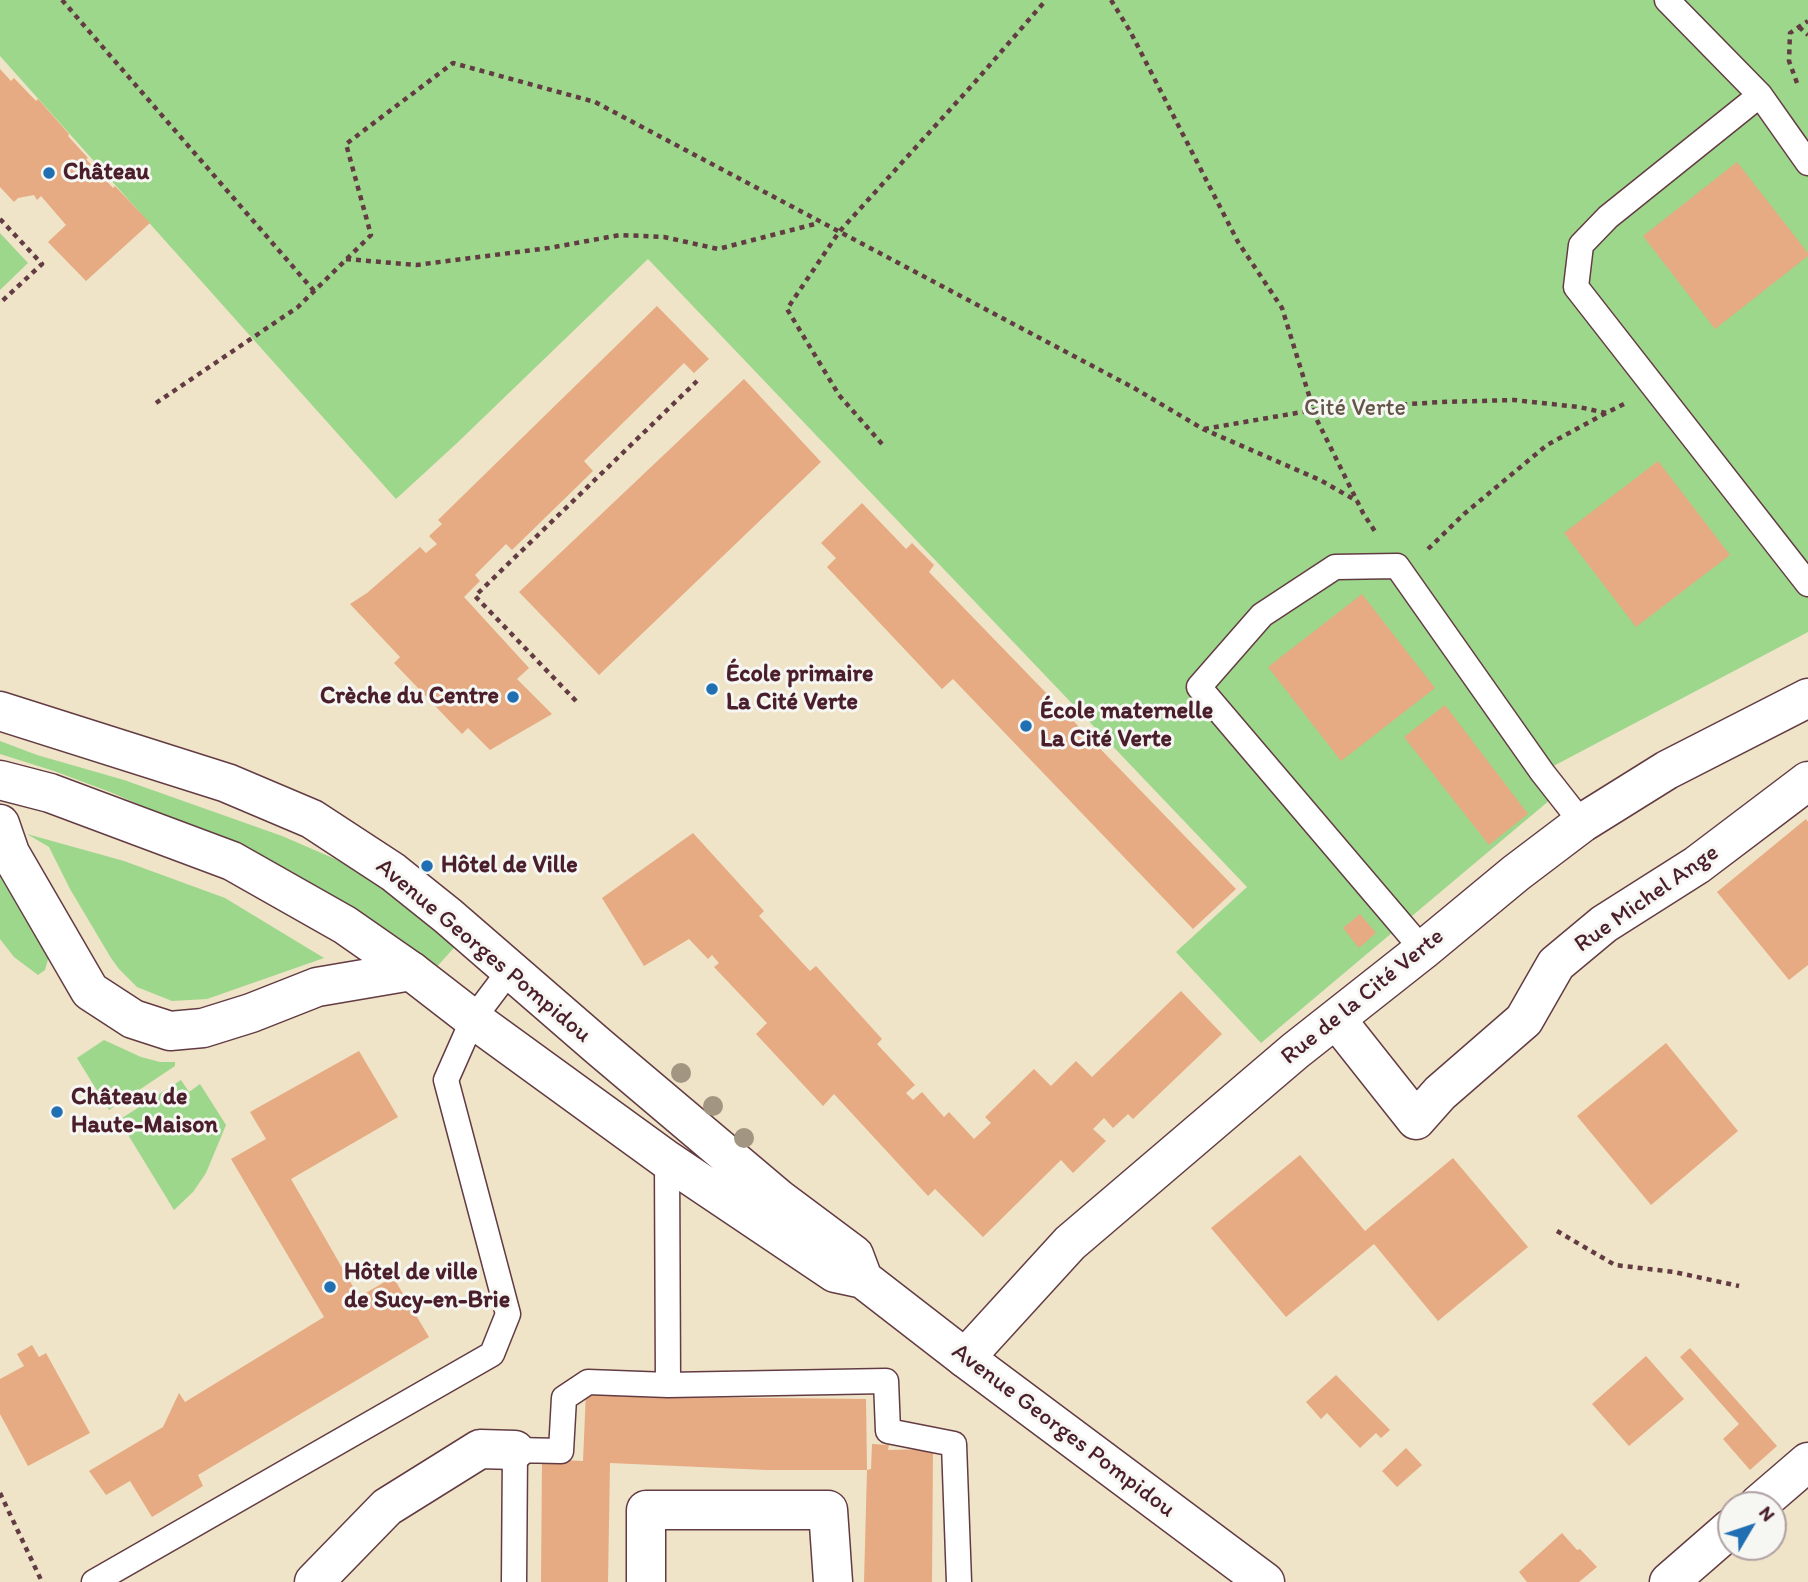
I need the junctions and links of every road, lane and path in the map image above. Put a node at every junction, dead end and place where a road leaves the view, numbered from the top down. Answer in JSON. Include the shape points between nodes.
{"nodes":[{"id":1,"x":62,"y":0,"type":"edge"},
{"id":2,"x":1046,"y":0,"type":"edge"},
{"id":3,"x":1111,"y":0,"type":"edge"},
{"id":4,"x":1667,"y":0,"type":"edge"},
{"id":5,"x":1808,"y":21,"type":"edge"},
{"id":6,"x":1799,"y":27,"type":"junction"},
{"id":7,"x":1808,"y":35,"type":"edge"},
{"id":8,"x":1798,"y":86,"type":"dead end"},
{"id":9,"x":1760,"y":95,"type":"junction"},
{"id":10,"x":1808,"y":163,"type":"edge"},
{"id":11,"x":0,"y":219,"type":"edge"},
{"id":12,"x":820,"y":223,"type":"junction"},
{"id":13,"x":839,"y":232,"type":"junction"},
{"id":14,"x":346,"y":259,"type":"junction"},
{"id":15,"x":314,"y":291,"type":"junction"},
{"id":16,"x":0,"y":303,"type":"edge"},
{"id":17,"x":697,"y":381,"type":"dead end"},
{"id":18,"x":1654,"y":387,"type":"junction"},
{"id":19,"x":156,"y":403,"type":"dead end"},
{"id":20,"x":1314,"y":410,"type":"junction"},
{"id":21,"x":1606,"y":413,"type":"junction"},
{"id":22,"x":1203,"y":429,"type":"junction"},
{"id":23,"x":882,"y":444,"type":"dead end"},
{"id":24,"x":1357,"y":501,"type":"junction"},
{"id":25,"x":1397,"y":566,"type":"junction"},
{"id":26,"x":1808,"y":584,"type":"edge"},
{"id":27,"x":1808,"y":698,"type":"edge"},
{"id":28,"x":576,"y":701,"type":"dead end"},
{"id":29,"x":0,"y":710,"type":"edge"},
{"id":30,"x":0,"y":780,"type":"edge"},
{"id":31,"x":1808,"y":781,"type":"edge"},
{"id":32,"x":1582,"y":823,"type":"junction"},
{"id":33,"x":0,"y":824,"type":"edge"},
{"id":34,"x":1423,"y":950,"type":"junction"},
{"id":35,"x":510,"y":970,"type":"junction"},
{"id":36,"x":411,"y":971,"type":"junction"},
{"id":37,"x":1336,"y":1018,"type":"junction"},
{"id":38,"x":473,"y":1019,"type":"junction"},
{"id":39,"x":667,"y":1160,"type":"junction"},
{"id":40,"x":1557,"y":1231,"type":"dead end"},
{"id":41,"x":863,"y":1279,"type":"junction"},
{"id":42,"x":1740,"y":1286,"type":"dead end"},
{"id":43,"x":965,"y":1358,"type":"junction"},
{"id":44,"x":668,"y":1385,"type":"junction"},
{"id":45,"x":515,"y":1450,"type":"junction"},
{"id":46,"x":1808,"y":1462,"type":"edge"},
{"id":47,"x":1774,"y":1491,"type":"edge"},
{"id":48,"x":0,"y":1493,"type":"edge"},
{"id":49,"x":1717,"y":1540,"type":"edge"},
{"id":50,"x":104,"y":1579,"type":"edge"},
{"id":51,"x":42,"y":1582,"type":"edge"},
{"id":52,"x":314,"y":1582,"type":"edge"},
{"id":53,"x":514,"y":1582,"type":"edge"},
{"id":54,"x":646,"y":1582,"type":"edge"},
{"id":55,"x":833,"y":1582,"type":"edge"},
{"id":56,"x":959,"y":1582,"type":"edge"},
{"id":57,"x":1265,"y":1582,"type":"edge"},
{"id":58,"x":1669,"y":1582,"type":"edge"}],
"edges":[{"from":1,"to":15,"type":"path"},
{"from":2,"to":13,"type":"path"},
{"from":3,"to":20,"type":"path","via":[[1238,242],[1282,308]]},
{"from":4,"to":9,"type":"lane"},
{"from":5,"to":6,"type":"path"},
{"from":6,"to":7,"type":"path"},
{"from":6,"to":8,"type":"path","via":[[1790,33],[1789,61]]},
{"from":9,"to":10,"type":"lane"},
{"from":9,"to":18,"type":"lane","via":[[1608,217],[1581,245],[1576,287]]},
{"from":11,"to":16,"type":"path","via":[[42,264]]},
{"from":12,"to":13,"type":"path"},
{"from":12,"to":14,"type":"path","via":[[718,249],[664,237],[621,234],[416,265]]},
{"from":12,"to":14,"type":"path","via":[[595,102],[453,63],[346,144],[371,235]]},
{"from":13,"to":22,"type":"path"},
{"from":13,"to":23,"type":"path","via":[[787,309],[839,395]]},
{"from":14,"to":15,"type":"path"},
{"from":15,"to":19,"type":"path","via":[[298,307]]},
{"from":17,"to":28,"type":"path","via":[[475,596]]},
{"from":18,"to":21,"type":"path"},
{"from":18,"to":26,"type":"lane"},
{"from":20,"to":21,"type":"path","via":[[1514,400]]},
{"from":20,"to":22,"type":"path"},
{"from":20,"to":24,"type":"path"},
{"from":21,"to":25,"type":"path","via":[[1547,445],[1405,570]]},
{"from":22,"to":24,"type":"path"},
{"from":24,"to":25,"type":"path"},
{"from":25,"to":32,"type":"lane"},
{"from":25,"to":34,"type":"lane","via":[[1335,567],[1262,615],[1199,687]]},
{"from":27,"to":32,"type":"street","name":"Rue de la Cité Verte","via":[[1667,770]]},
{"from":29,"to":35,"type":"street","name":"Avenue Georges Pompidou","via":[[227,783],[312,819],[413,887]]},
{"from":30,"to":36,"type":"street","name":"Avenue Georges Pompidou","via":[[50,793],[232,861],[345,925]]},
{"from":31,"to":37,"type":"street","name":"Rue Michel Ange","via":[[1697,865],[1604,924],[1556,964],[1524,1020],[1416,1119]]},
{"from":32,"to":34,"type":"street","name":"Rue de la Cité Verte"},
{"from":33,"to":36,"type":"street","via":[[10,853],[90,990],[133,1019],[170,1031],[203,1028],[317,987]]},
{"from":34,"to":37,"type":"street","name":"Rue de la Cité Verte"},
{"from":35,"to":38,"type":"lane"},
{"from":35,"to":41,"type":"street","name":"Avenue Georges Pompidou","via":[[779,1199],[854,1255]]},
{"from":36,"to":38,"type":"street","name":"Avenue Georges Pompidou"},
{"from":37,"to":43,"type":"street","name":"Rue de la Cité Verte","via":[[1070,1243]]},
{"from":38,"to":39,"type":"street","name":"Avenue Georges Pompidou"},
{"from":38,"to":50,"type":"lane","via":[[446,1080],[508,1314],[492,1354]]},
{"from":39,"to":41,"type":"street","name":"Avenue Georges Pompidou","via":[[835,1273]]},
{"from":39,"to":44,"type":"lane"},
{"from":40,"to":42,"type":"path","via":[[1615,1265]]},
{"from":41,"to":43,"type":"street","name":"Avenue Georges Pompidou"},
{"from":43,"to":57,"type":"street","name":"Avenue Georges Pompidou"},
{"from":44,"to":45,"type":"lane","via":[[587,1382],[564,1398],[561,1451]]},
{"from":44,"to":56,"type":"lane","via":[[886,1381],[888,1432],[954,1444]]},
{"from":45,"to":52,"type":"street","via":[[480,1449],[387,1507]]},
{"from":45,"to":53,"type":"lane"},
{"from":46,"to":47,"type":"street"},
{"from":48,"to":51,"type":"path"},
{"from":49,"to":58,"type":"street"},
{"from":54,"to":55,"type":"street","via":[[646,1510],[828,1510]]}]}
